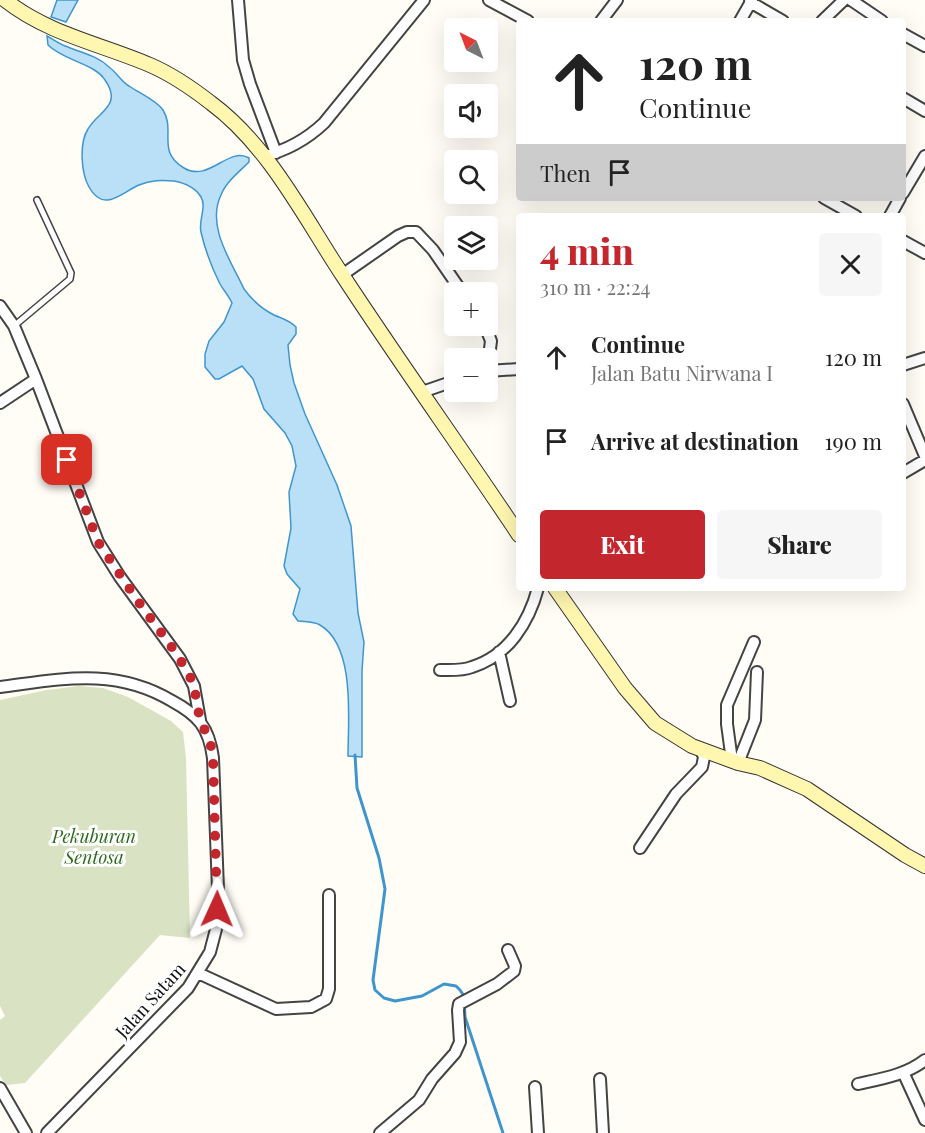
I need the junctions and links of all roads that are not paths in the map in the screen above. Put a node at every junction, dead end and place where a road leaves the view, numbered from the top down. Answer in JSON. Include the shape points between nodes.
{"nodes":[{"id":1,"x":5,"y":0,"type":"edge"},
{"id":2,"x":238,"y":0,"type":"edge"},
{"id":3,"x":424,"y":0,"type":"edge"},
{"id":4,"x":489,"y":0,"type":"edge"},
{"id":5,"x":617,"y":0,"type":"edge"},
{"id":6,"x":844,"y":0,"type":"edge"},
{"id":7,"x":852,"y":0,"type":"edge"},
{"id":8,"x":751,"y":1,"type":"edge"},
{"id":9,"x":522,"y":18,"type":"edge"},
{"id":10,"x":603,"y":18,"type":"edge"},
{"id":11,"x":742,"y":18,"type":"edge"},
{"id":12,"x":778,"y":18,"type":"edge"},
{"id":13,"x":825,"y":18,"type":"edge"},
{"id":14,"x":878,"y":18,"type":"edge"},
{"id":15,"x":906,"y":35,"type":"edge"},
{"id":16,"x":923,"y":42,"type":"edge"},
{"id":17,"x":906,"y":100,"type":"edge"},
{"id":18,"x":925,"y":111,"type":"edge"},
{"id":19,"x":270,"y":154,"type":"junction"},
{"id":20,"x":925,"y":156,"type":"edge"},
{"id":21,"x":906,"y":189,"type":"edge"},
{"id":22,"x":37,"y":200,"type":"dead end"},
{"id":23,"x":831,"y":201,"type":"edge"},
{"id":24,"x":849,"y":213,"type":"edge"},
{"id":25,"x":906,"y":243,"type":"edge"},
{"id":26,"x":924,"y":251,"type":"edge"},
{"id":27,"x":342,"y":275,"type":"junction"},
{"id":28,"x":455,"y":282,"type":"edge"},
{"id":29,"x":0,"y":306,"type":"edge"},
{"id":30,"x":14,"y":326,"type":"junction"},
{"id":31,"x":925,"y":358,"type":"edge"},
{"id":32,"x":906,"y":364,"type":"edge"},
{"id":33,"x":516,"y":369,"type":"edge"},
{"id":34,"x":498,"y":370,"type":"edge"},
{"id":35,"x":36,"y":379,"type":"junction"},
{"id":36,"x":444,"y":384,"type":"edge"},
{"id":37,"x":422,"y":392,"type":"junction"},
{"id":38,"x":0,"y":404,"type":"edge"},
{"id":39,"x":906,"y":411,"type":"edge"},
{"id":40,"x":925,"y":458,"type":"edge"},
{"id":41,"x":906,"y":471,"type":"edge"},
{"id":42,"x":516,"y":531,"type":"edge"},
{"id":43,"x":537,"y":591,"type":"edge"},
{"id":44,"x":557,"y":591,"type":"edge"},
{"id":45,"x":754,"y":642,"type":"dead end"},
{"id":46,"x":499,"y":652,"type":"junction"},
{"id":47,"x":440,"y":670,"type":"dead end"},
{"id":48,"x":757,"y":672,"type":"dead end"},
{"id":49,"x":0,"y":687,"type":"edge"},
{"id":50,"x":510,"y":700,"type":"dead end"},
{"id":51,"x":200,"y":720,"type":"junction"},
{"id":52,"x":701,"y":750,"type":"junction"},
{"id":53,"x":735,"y":762,"type":"junction"},
{"id":54,"x":640,"y":848,"type":"dead end"},
{"id":55,"x":925,"y":866,"type":"edge"},
{"id":56,"x":328,"y":895,"type":"dead end"},
{"id":57,"x":508,"y":950,"type":"dead end"},
{"id":58,"x":198,"y":973,"type":"junction"},
{"id":59,"x":925,"y":1060,"type":"edge"},
{"id":60,"x":903,"y":1072,"type":"junction"},
{"id":61,"x":600,"y":1079,"type":"dead end"},
{"id":62,"x":858,"y":1084,"type":"dead end"},
{"id":63,"x":535,"y":1087,"type":"dead end"},
{"id":64,"x":0,"y":1088,"type":"edge"},
{"id":65,"x":925,"y":1120,"type":"edge"},
{"id":66,"x":26,"y":1133,"type":"edge"},
{"id":67,"x":47,"y":1133,"type":"edge"},
{"id":68,"x":380,"y":1133,"type":"edge"},
{"id":69,"x":538,"y":1133,"type":"edge"},
{"id":70,"x":603,"y":1133,"type":"edge"}],
"edges":[{"from":1,"to":19,"type":"street","via":[[65,35],[173,77],[212,103]]},
{"from":2,"to":19,"type":"street","via":[[243,60]]},
{"from":3,"to":19,"type":"street","via":[[324,123],[308,138]]},
{"from":4,"to":9,"type":"street"},
{"from":5,"to":10,"type":"street"},
{"from":6,"to":13,"type":"street"},
{"from":7,"to":14,"type":"street"},
{"from":8,"to":11,"type":"street"},
{"from":8,"to":12,"type":"street"},
{"from":15,"to":16,"type":"street"},
{"from":17,"to":18,"type":"street"},
{"from":19,"to":27,"type":"street"},
{"from":20,"to":21,"type":"street"},
{"from":22,"to":30,"type":"lane","via":[[71,273],[70,279]]},
{"from":23,"to":24,"type":"street"},
{"from":25,"to":26,"type":"street"},
{"from":27,"to":28,"type":"street","via":[[398,236],[416,232]]},
{"from":27,"to":37,"type":"street"},
{"from":29,"to":30,"type":"street","name":"Jalan Satam"},
{"from":30,"to":35,"type":"street","name":"Jalan Satam"},
{"from":31,"to":32,"type":"street"},
{"from":33,"to":34,"type":"street"},
{"from":35,"to":38,"type":"street"},
{"from":35,"to":51,"type":"street","name":"Jalan Satam","via":[[98,542],[180,659],[194,686]]},
{"from":36,"to":37,"type":"street"},
{"from":37,"to":42,"type":"street"},
{"from":39,"to":40,"type":"street"},
{"from":40,"to":41,"type":"street"},
{"from":43,"to":46,"type":"street","via":[[521,630]]},
{"from":44,"to":52,"type":"street","via":[[625,688],[655,723]]},
{"from":45,"to":53,"type":"street","via":[[727,705]]},
{"from":46,"to":47,"type":"street","via":[[470,668]]},
{"from":46,"to":50,"type":"street"},
{"from":48,"to":53,"type":"street","via":[[755,720]]},
{"from":49,"to":51,"type":"street","via":[[83,678],[129,682],[147,687]]},
{"from":51,"to":58,"type":"street","name":"Jalan Satam","via":[[213,758],[218,890],[214,940]]},
{"from":52,"to":53,"type":"street"},
{"from":52,"to":54,"type":"street","via":[[702,767],[676,794]]},
{"from":53,"to":55,"type":"street","via":[[760,768],[807,789]]},
{"from":56,"to":58,"type":"street","via":[[326,999],[304,1008],[276,1009]]},
{"from":57,"to":68,"type":"street","via":[[515,966],[513,973],[461,1003],[460,1042],[455,1053],[419,1100]]},
{"from":58,"to":67,"type":"street","name":"Jalan Satam"},
{"from":59,"to":60,"type":"street"},
{"from":60,"to":62,"type":"street"},
{"from":60,"to":65,"type":"street"},
{"from":61,"to":70,"type":"street"},
{"from":63,"to":69,"type":"street"},
{"from":64,"to":66,"type":"street"}]}
